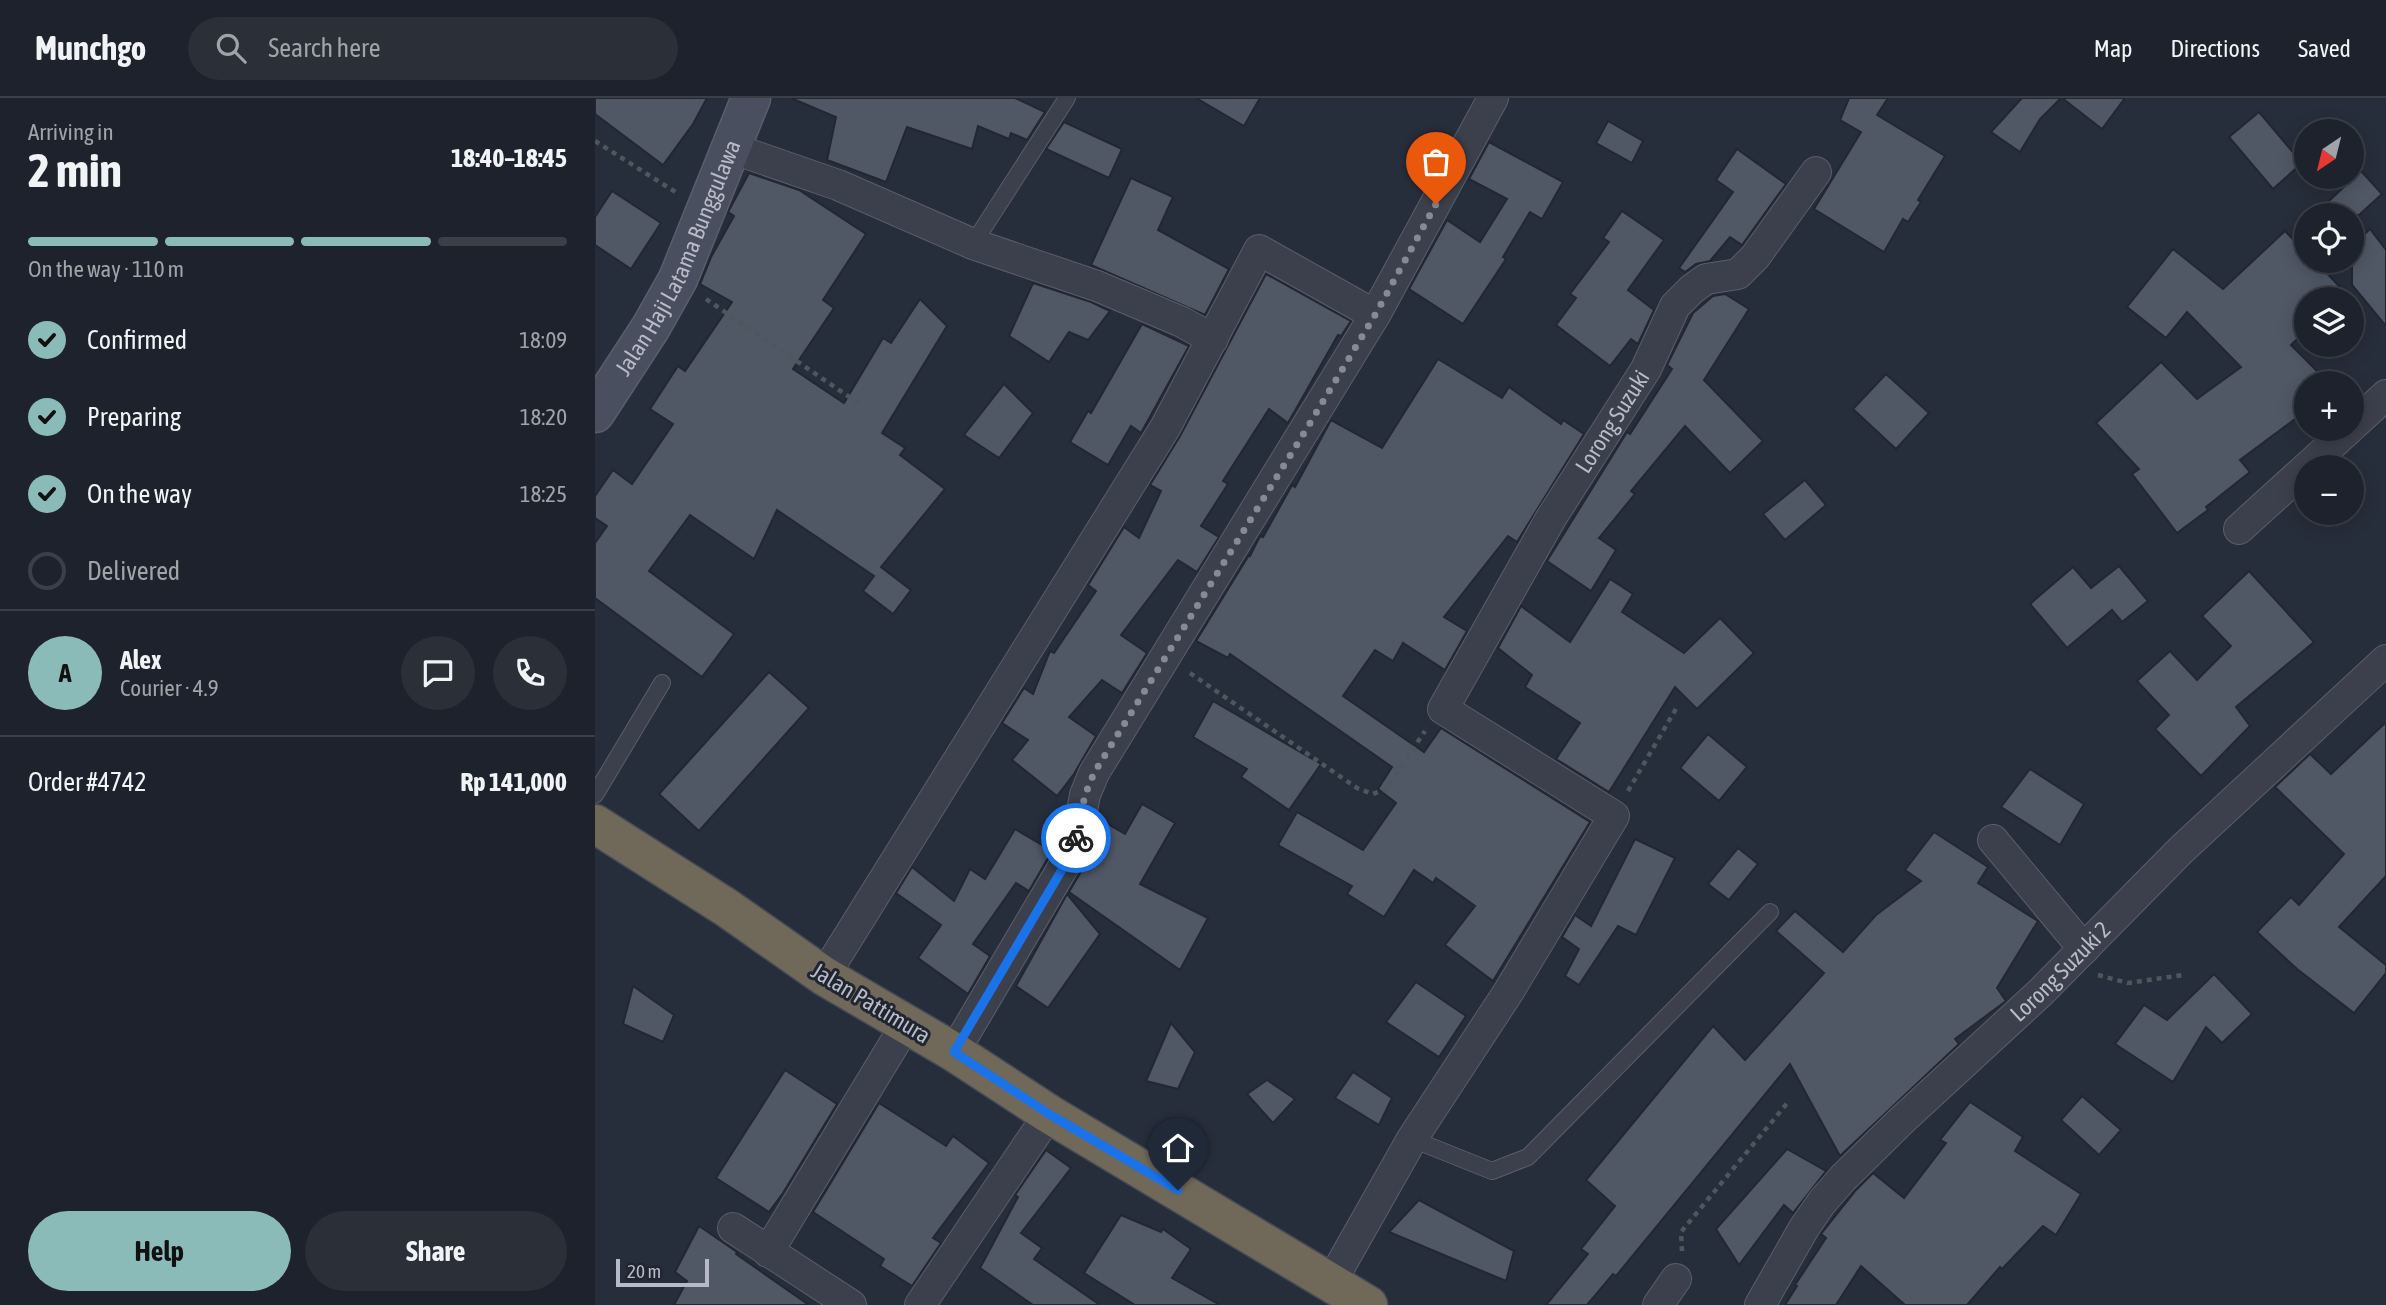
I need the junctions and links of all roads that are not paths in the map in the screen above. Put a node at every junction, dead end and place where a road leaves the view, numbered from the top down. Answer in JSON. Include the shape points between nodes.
{"nodes":[{"id":1,"x":751,"y":98,"type":"edge"},
{"id":2,"x":1067,"y":98,"type":"edge"},
{"id":3,"x":1493,"y":98,"type":"edge"},
{"id":4,"x":731,"y":148,"type":"junction"},
{"id":5,"x":1816,"y":172,"type":"dead end"},
{"id":6,"x":974,"y":244,"type":"junction"},
{"id":7,"x":1375,"y":315,"type":"junction"},
{"id":8,"x":1213,"y":339,"type":"junction"},
{"id":9,"x":2386,"y":396,"type":"edge"},
{"id":10,"x":595,"y":413,"type":"edge"},
{"id":11,"x":2364,"y":415,"type":"edge"},
{"id":12,"x":2335,"y":441,"type":"edge"},
{"id":13,"x":2239,"y":528,"type":"dead end"},
{"id":14,"x":2386,"y":660,"type":"edge"},
{"id":15,"x":662,"y":683,"type":"dead end"},
{"id":16,"x":595,"y":794,"type":"edge"},
{"id":17,"x":595,"y":824,"type":"edge"},
{"id":18,"x":1993,"y":840,"type":"dead end"},
{"id":19,"x":1770,"y":912,"type":"dead end"},
{"id":20,"x":2074,"y":958,"type":"junction"},
{"id":21,"x":824,"y":976,"type":"junction"},
{"id":22,"x":905,"y":1026,"type":"junction"},
{"id":23,"x":954,"y":1052,"type":"junction"},
{"id":24,"x":1049,"y":1114,"type":"junction"},
{"id":25,"x":1412,"y":1139,"type":"junction"},
{"id":26,"x":733,"y":1228,"type":"dead end"},
{"id":27,"x":768,"y":1252,"type":"junction"},
{"id":28,"x":1677,"y":1279,"type":"dead end"},
{"id":29,"x":1330,"y":1284,"type":"junction"},
{"id":30,"x":851,"y":1305,"type":"edge"},
{"id":31,"x":920,"y":1305,"type":"edge"},
{"id":32,"x":1368,"y":1305,"type":"edge"},
{"id":33,"x":1658,"y":1305,"type":"edge"},
{"id":34,"x":1760,"y":1305,"type":"edge"}],
"edges":[{"from":1,"to":4,"type":"main road","name":"Jalan Haji Latama Bunggulawa"},
{"from":2,"to":6,"type":"lane"},
{"from":3,"to":7,"type":"street"},
{"from":4,"to":6,"type":"street","via":[[858,193]]},
{"from":4,"to":10,"type":"main road","name":"Jalan Haji Latama Bunggulawa","via":[[678,279]]},
{"from":5,"to":25,"type":"street","name":"Lorong Suzuki","via":[[1738,274],[1706,279],[1675,306],[1646,369],[1551,519],[1443,709],[1614,816],[1509,991]]},
{"from":6,"to":8,"type":"street","via":[[1109,290]]},
{"from":7,"to":8,"type":"street","via":[[1259,250]]},
{"from":7,"to":23,"type":"street","via":[[1094,773],[1075,847]]},
{"from":8,"to":21,"type":"street","via":[[1108,523]]},
{"from":9,"to":11,"type":"street"},
{"from":12,"to":13,"type":"street"},
{"from":14,"to":20,"type":"street","name":"Lorong Suzuki 2","via":[[2181,850]]},
{"from":15,"to":16,"type":"lane"},
{"from":17,"to":21,"type":"highway","name":"Jalan Pattimura"},
{"from":18,"to":20,"type":"street"},
{"from":19,"to":25,"type":"lane","via":[[1528,1157],[1492,1171]]},
{"from":20,"to":34,"type":"street","name":"Lorong Suzuki 2","via":[[1843,1178],[1804,1228]]},
{"from":21,"to":22,"type":"highway","name":"Jalan Pattimura"},
{"from":22,"to":23,"type":"highway","name":"Jalan Pattimura"},
{"from":22,"to":27,"type":"street"},
{"from":23,"to":24,"type":"highway","name":"Jalan Pattimura"},
{"from":24,"to":29,"type":"highway","name":"Jalan Pattimura"},
{"from":24,"to":31,"type":"street"},
{"from":25,"to":29,"type":"street"},
{"from":26,"to":27,"type":"street"},
{"from":27,"to":30,"type":"street"},
{"from":28,"to":33,"type":"street"},
{"from":29,"to":32,"type":"highway","name":"Jalan Pattimura"}]}
